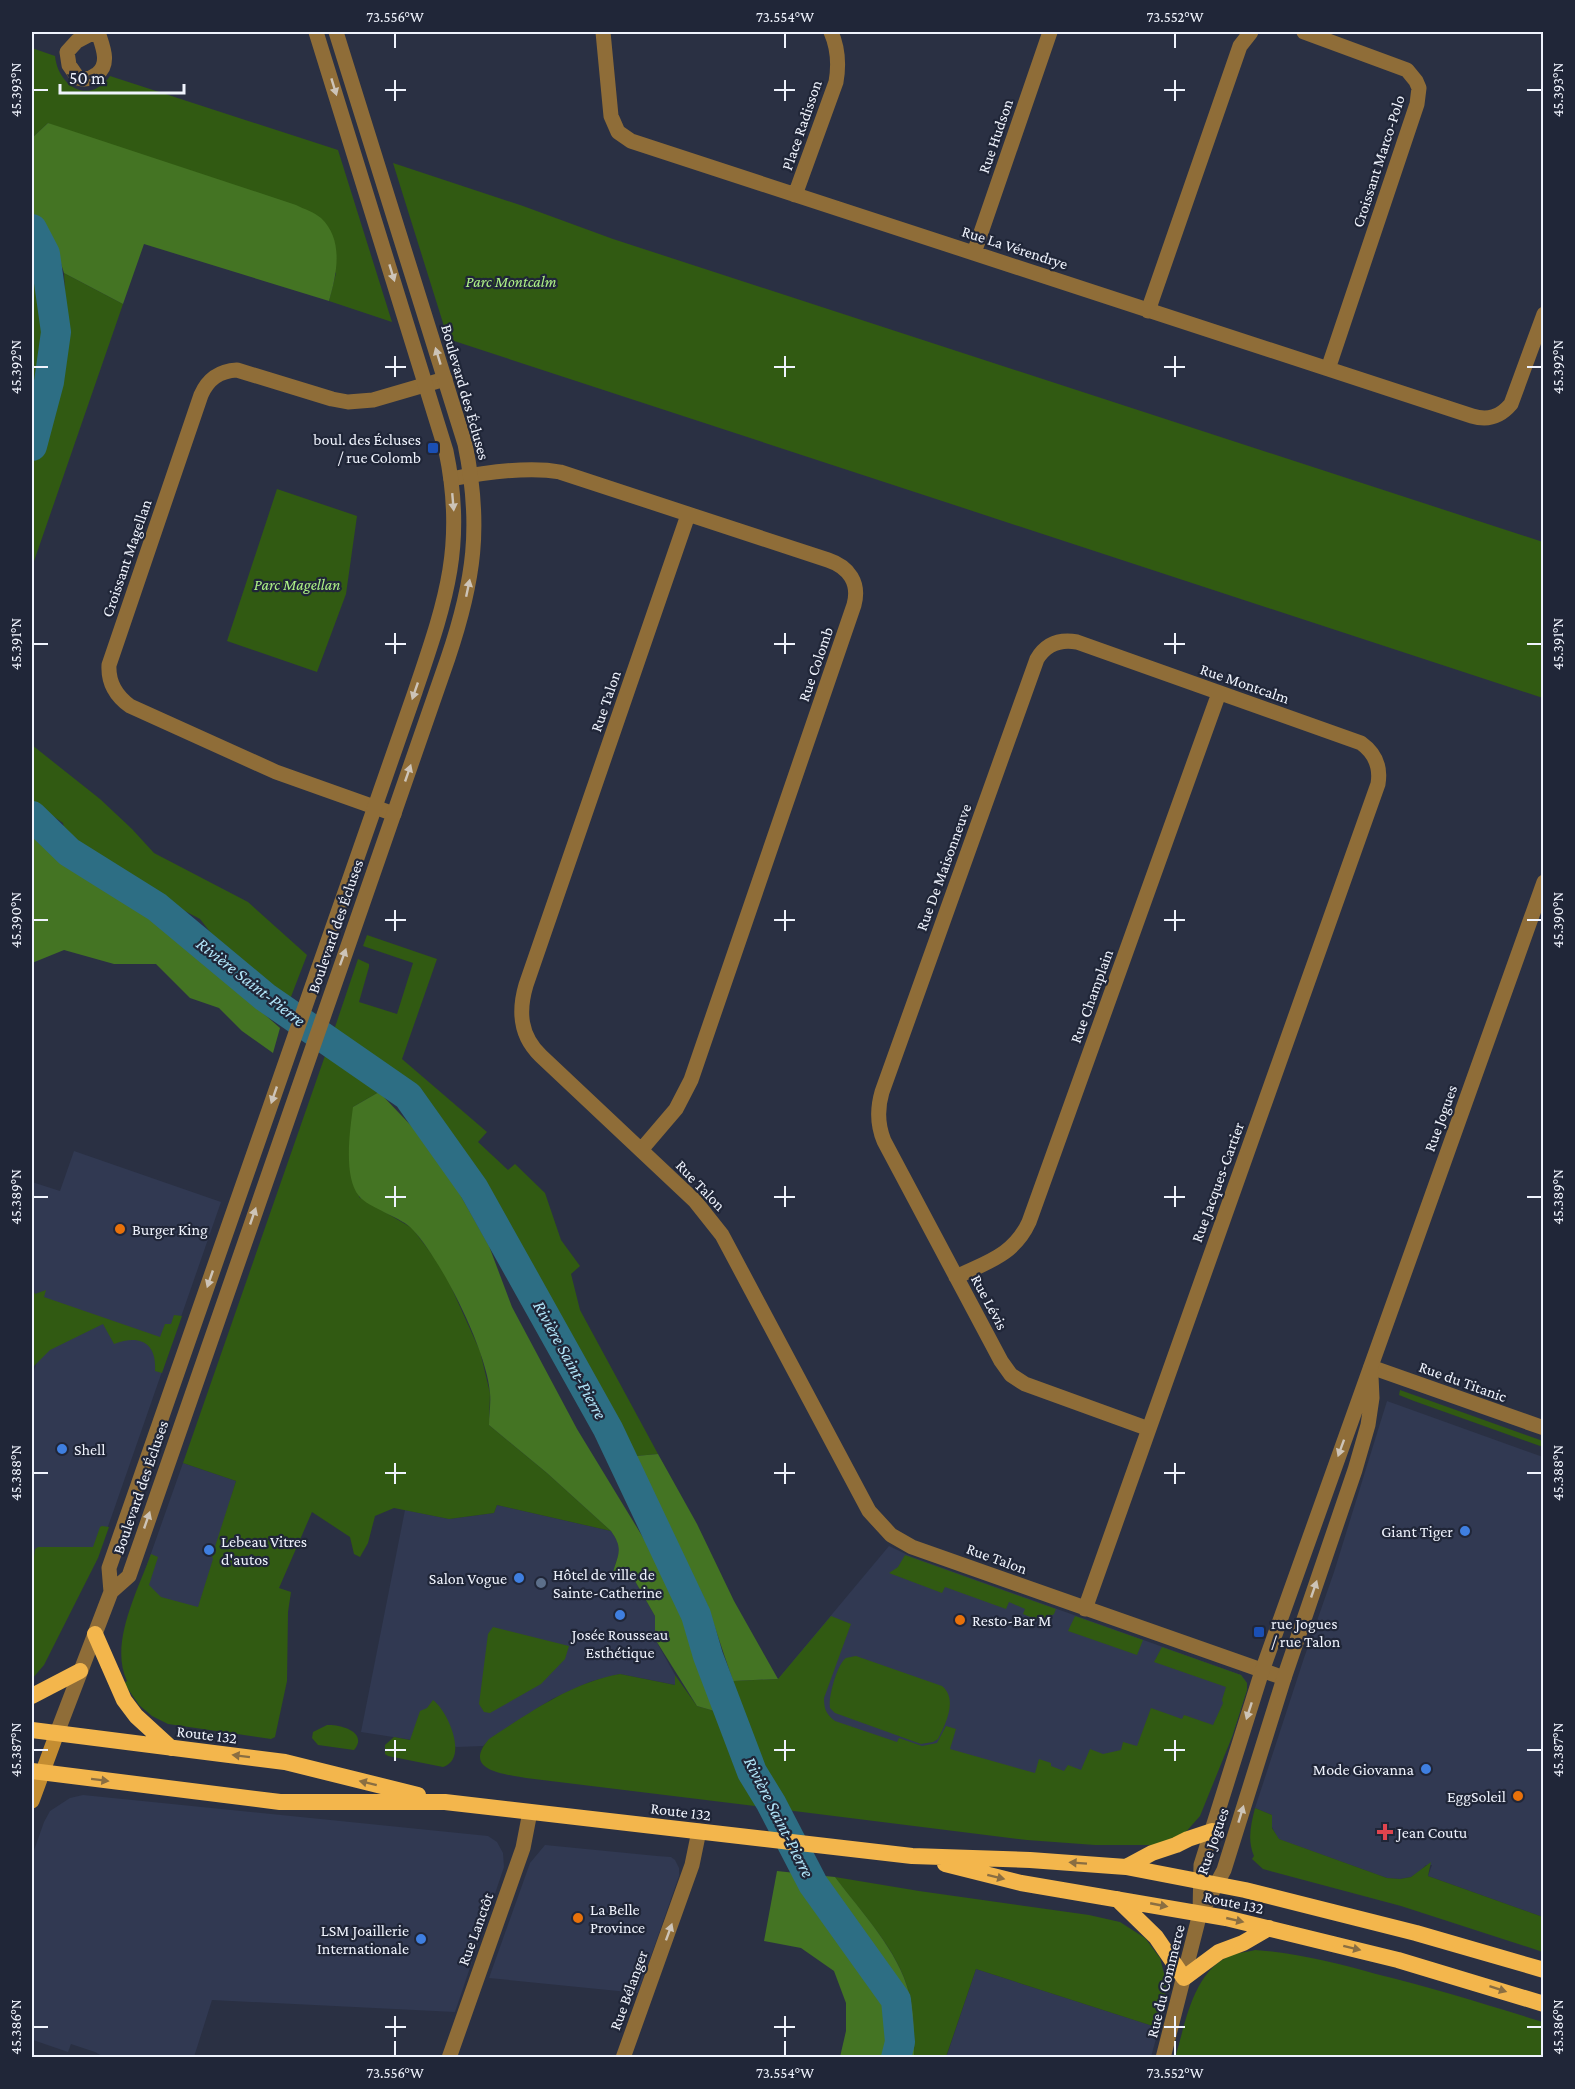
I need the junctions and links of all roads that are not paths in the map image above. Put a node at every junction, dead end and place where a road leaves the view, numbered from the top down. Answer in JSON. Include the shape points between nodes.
{"nodes":[{"id":1,"x":94,"y":32,"type":"edge"},
{"id":2,"x":98,"y":32,"type":"edge"},
{"id":3,"x":316,"y":32,"type":"edge"},
{"id":4,"x":336,"y":32,"type":"edge"},
{"id":5,"x":603,"y":32,"type":"edge"},
{"id":6,"x":831,"y":32,"type":"edge"},
{"id":7,"x":1050,"y":32,"type":"edge"},
{"id":8,"x":1251,"y":32,"type":"edge"},
{"id":9,"x":1304,"y":32,"type":"edge"},
{"id":10,"x":795,"y":195,"type":"junction"},
{"id":11,"x":974,"y":253,"type":"junction"},
{"id":12,"x":1148,"y":310,"type":"junction"},
{"id":13,"x":1544,"y":314,"type":"edge"},
{"id":14,"x":1328,"y":369,"type":"junction"},
{"id":15,"x":445,"y":380,"type":"junction"},
{"id":16,"x":426,"y":385,"type":"junction"},
{"id":17,"x":471,"y":475,"type":"junction"},
{"id":18,"x":451,"y":479,"type":"junction"},
{"id":19,"x":688,"y":515,"type":"junction"},
{"id":20,"x":1054,"y":643,"type":"joint"},
{"id":21,"x":1219,"y":693,"type":"junction"},
{"id":22,"x":1378,"y":766,"type":"joint"},
{"id":23,"x":375,"y":807,"type":"junction"},
{"id":24,"x":394,"y":814,"type":"junction"},
{"id":25,"x":1544,"y":882,"type":"edge"},
{"id":26,"x":878,"y":1110,"type":"joint"},
{"id":27,"x":641,"y":1150,"type":"junction"},
{"id":28,"x":956,"y":1277,"type":"junction"},
{"id":29,"x":1371,"y":1367,"type":"junction"},
{"id":30,"x":1544,"y":1428,"type":"edge"},
{"id":31,"x":1149,"y":1429,"type":"junction"},
{"id":32,"x":111,"y":1592,"type":"junction"},
{"id":33,"x":1086,"y":1609,"type":"junction"},
{"id":34,"x":95,"y":1634,"type":"junction"},
{"id":35,"x":80,"y":1671,"type":"junction"},
{"id":36,"x":1262,"y":1671,"type":"junction"},
{"id":37,"x":1284,"y":1678,"type":"junction"},
{"id":38,"x":32,"y":1695,"type":"edge"},
{"id":39,"x":32,"y":1730,"type":"edge"},
{"id":40,"x":57,"y":1733,"type":"junction"},
{"id":41,"x":171,"y":1748,"type":"junction"},
{"id":42,"x":37,"y":1772,"type":"edge"},
{"id":43,"x":32,"y":1801,"type":"edge"},
{"id":44,"x":446,"y":1802,"type":"junction"},
{"id":45,"x":530,"y":1812,"type":"junction"},
{"id":46,"x":699,"y":1831,"type":"junction"},
{"id":47,"x":1212,"y":1831,"type":"junction"},
{"id":48,"x":912,"y":1856,"type":"junction"},
{"id":49,"x":1126,"y":1867,"type":"junction"},
{"id":50,"x":1209,"y":1882,"type":"junction"},
{"id":51,"x":1118,"y":1899,"type":"junction"},
{"id":52,"x":1200,"y":1914,"type":"junction"},
{"id":53,"x":1269,"y":1928,"type":"junction"},
{"id":54,"x":1544,"y":1970,"type":"edge"},
{"id":55,"x":1184,"y":1978,"type":"junction"},
{"id":56,"x":1544,"y":2004,"type":"edge"},
{"id":57,"x":449,"y":2058,"type":"edge"},
{"id":58,"x":623,"y":2058,"type":"edge"},
{"id":59,"x":1163,"y":2058,"type":"edge"}],
"edges":[{"from":1,"to":2,"type":"street","via":[[67,52],[69,66],[78,78],[85,80],[101,71],[105,63]]},
{"from":3,"to":16,"type":"street","name":"Boulevard des Écluses","one_way":true},
{"from":15,"to":4,"type":"street","name":"Boulevard des Écluses","one_way":true},
{"from":5,"to":10,"type":"street","name":"Rue La Vérendrye","via":[[611,116],[624,138]]},
{"from":6,"to":10,"type":"street","name":"Place Radisson","via":[[837,56],[836,82]]},
{"from":7,"to":11,"type":"street","name":"Rue Hudson"},
{"from":8,"to":12,"type":"street","via":[[1240,46]]},
{"from":9,"to":14,"type":"street","name":"Croissant Marco-Polo","via":[[1399,65],[1413,75],[1419,88],[1417,104]]},
{"from":10,"to":11,"type":"street","name":"Rue La Vérendrye"},
{"from":11,"to":12,"type":"street","name":"Rue La Vérendrye"},
{"from":12,"to":14,"type":"street","name":"Rue La Vérendrye"},
{"from":13,"to":14,"type":"street","name":"Rue La Vérendrye","via":[[1514,399],[1500,414],[1487,419]]},
{"from":15,"to":16,"type":"street","name":"Croissant Magellan"},
{"from":15,"to":17,"type":"street","name":"Boulevard des Écluses"},
{"from":16,"to":18,"type":"street","name":"Boulevard des Écluses"},
{"from":16,"to":23,"type":"street","name":"Croissant Magellan","via":[[373,400],[348,402],[237,370],[212,379],[201,395],[109,665],[111,685],[130,706],[276,772]]},
{"from":17,"to":18,"type":"street","name":"Rue Colomb"},
{"from":17,"to":19,"type":"street","name":"Rue Colomb","via":[[553,471]]},
{"from":24,"to":17,"type":"street","name":"Boulevard des Écluses","one_way":true,"via":[[468,589],[474,537]]},
{"from":18,"to":23,"type":"street","name":"Boulevard des Écluses","one_way":true,"via":[[455,530],[448,586]]},
{"from":19,"to":27,"type":"street","name":"Rue Talon","via":[[521,1009],[524,1031],[534,1050]]},
{"from":19,"to":27,"type":"street","name":"Rue Colomb","via":[[835,562],[850,573],[856,599],[691,1080],[676,1109]]},
{"from":20,"to":21,"type":"street","name":"Rue Montcalm","via":[[1077,642]]},
{"from":20,"to":26,"type":"street","name":"Rue De Maisonneuve","via":[[1036,659]]},
{"from":21,"to":22,"type":"street","name":"Rue Montcalm","via":[[1361,743],[1373,754]]},
{"from":21,"to":28,"type":"street","name":"Rue Champlain","via":[[1029,1222],[1015,1245]]},
{"from":22,"to":31,"type":"street","name":"Rue Jacques-Cartier","via":[[1378,784]]},
{"from":23,"to":24,"type":"street","name":"Croissant Magellan"},
{"from":23,"to":32,"type":"street","name":"Boulevard des Écluses","one_way":true,"via":[[109,1568]]},
{"from":32,"to":24,"type":"street","name":"Boulevard des Écluses","one_way":true,"via":[[129,1576]]},
{"from":25,"to":29,"type":"street","name":"Rue Jogues"},
{"from":26,"to":28,"type":"street","name":"Rue Lévis","via":[[884,1141]]},
{"from":27,"to":33,"type":"street","name":"Rue Talon","via":[[716,1226],[853,1482],[882,1527],[912,1547]]},
{"from":28,"to":31,"type":"street","name":"Rue Lévis","via":[[1011,1375],[1025,1384]]},
{"from":29,"to":30,"type":"street","name":"Rue du Titanic"},
{"from":29,"to":36,"type":"street","name":"Rue Jogues","one_way":true},
{"from":37,"to":29,"type":"street","name":"Rue Jogues","one_way":true,"via":[[1366,1433],[1372,1398]]},
{"from":31,"to":33,"type":"street","name":"Rue Jacques-Cartier"},
{"from":32,"to":34,"type":"street"},
{"from":33,"to":36,"type":"street","name":"Rue Talon"},
{"from":34,"to":35,"type":"street"},
{"from":34,"to":41,"type":"highway","via":[[124,1700]]},
{"from":35,"to":38,"type":"highway"},
{"from":35,"to":40,"type":"street"},
{"from":36,"to":37,"type":"street","name":"Rue Talon"},
{"from":36,"to":47,"type":"street","name":"Rue Jogues","one_way":true},
{"from":50,"to":37,"type":"street","name":"Rue Jogues","one_way":true,"via":[[1224,1870]]},
{"from":39,"to":40,"type":"highway","name":"Route 132"},
{"from":40,"to":41,"type":"highway","name":"Route 132"},
{"from":40,"to":42,"type":"main road"},
{"from":44,"to":41,"type":"highway","name":"Route 132","one_way":true,"via":[[285,1762]]},
{"from":42,"to":43,"type":"main road"},
{"from":42,"to":44,"type":"highway","name":"Route 132","one_way":true,"via":[[280,1802]]},
{"from":44,"to":45,"type":"highway","name":"Route 132"},
{"from":45,"to":46,"type":"highway","name":"Route 132"},
{"from":45,"to":57,"type":"street","name":"Rue Lanctôt","via":[[523,1848]]},
{"from":46,"to":48,"type":"highway","name":"Route 132"},
{"from":58,"to":46,"type":"street","name":"Rue Bélanger","one_way":true,"via":[[680,1902]]},
{"from":47,"to":49,"type":"highway"},
{"from":47,"to":50,"type":"street","name":"Rue Jogues","via":[[1201,1865]]},
{"from":49,"to":48,"type":"highway","name":"Route 132","one_way":true},
{"from":48,"to":51,"type":"highway","name":"Route 132","one_way":true,"via":[[1021,1883]]},
{"from":49,"to":50,"type":"highway","name":"Route 132"},
{"from":50,"to":52,"type":"street","name":"Rue Jogues"},
{"from":50,"to":54,"type":"highway","name":"Route 132","via":[[1416,1933]]},
{"from":51,"to":52,"type":"highway","name":"Route 132","one_way":true},
{"from":51,"to":55,"type":"highway","via":[[1156,1937]]},
{"from":52,"to":53,"type":"highway","name":"Route 132","one_way":true},
{"from":52,"to":55,"type":"street","name":"Rue du Commerce"},
{"from":53,"to":55,"type":"highway","via":[[1219,1952]]},
{"from":53,"to":56,"type":"highway","name":"Route 132","one_way":true,"via":[[1430,1969]]},
{"from":55,"to":59,"type":"street","name":"Rue du Commerce"}]}
